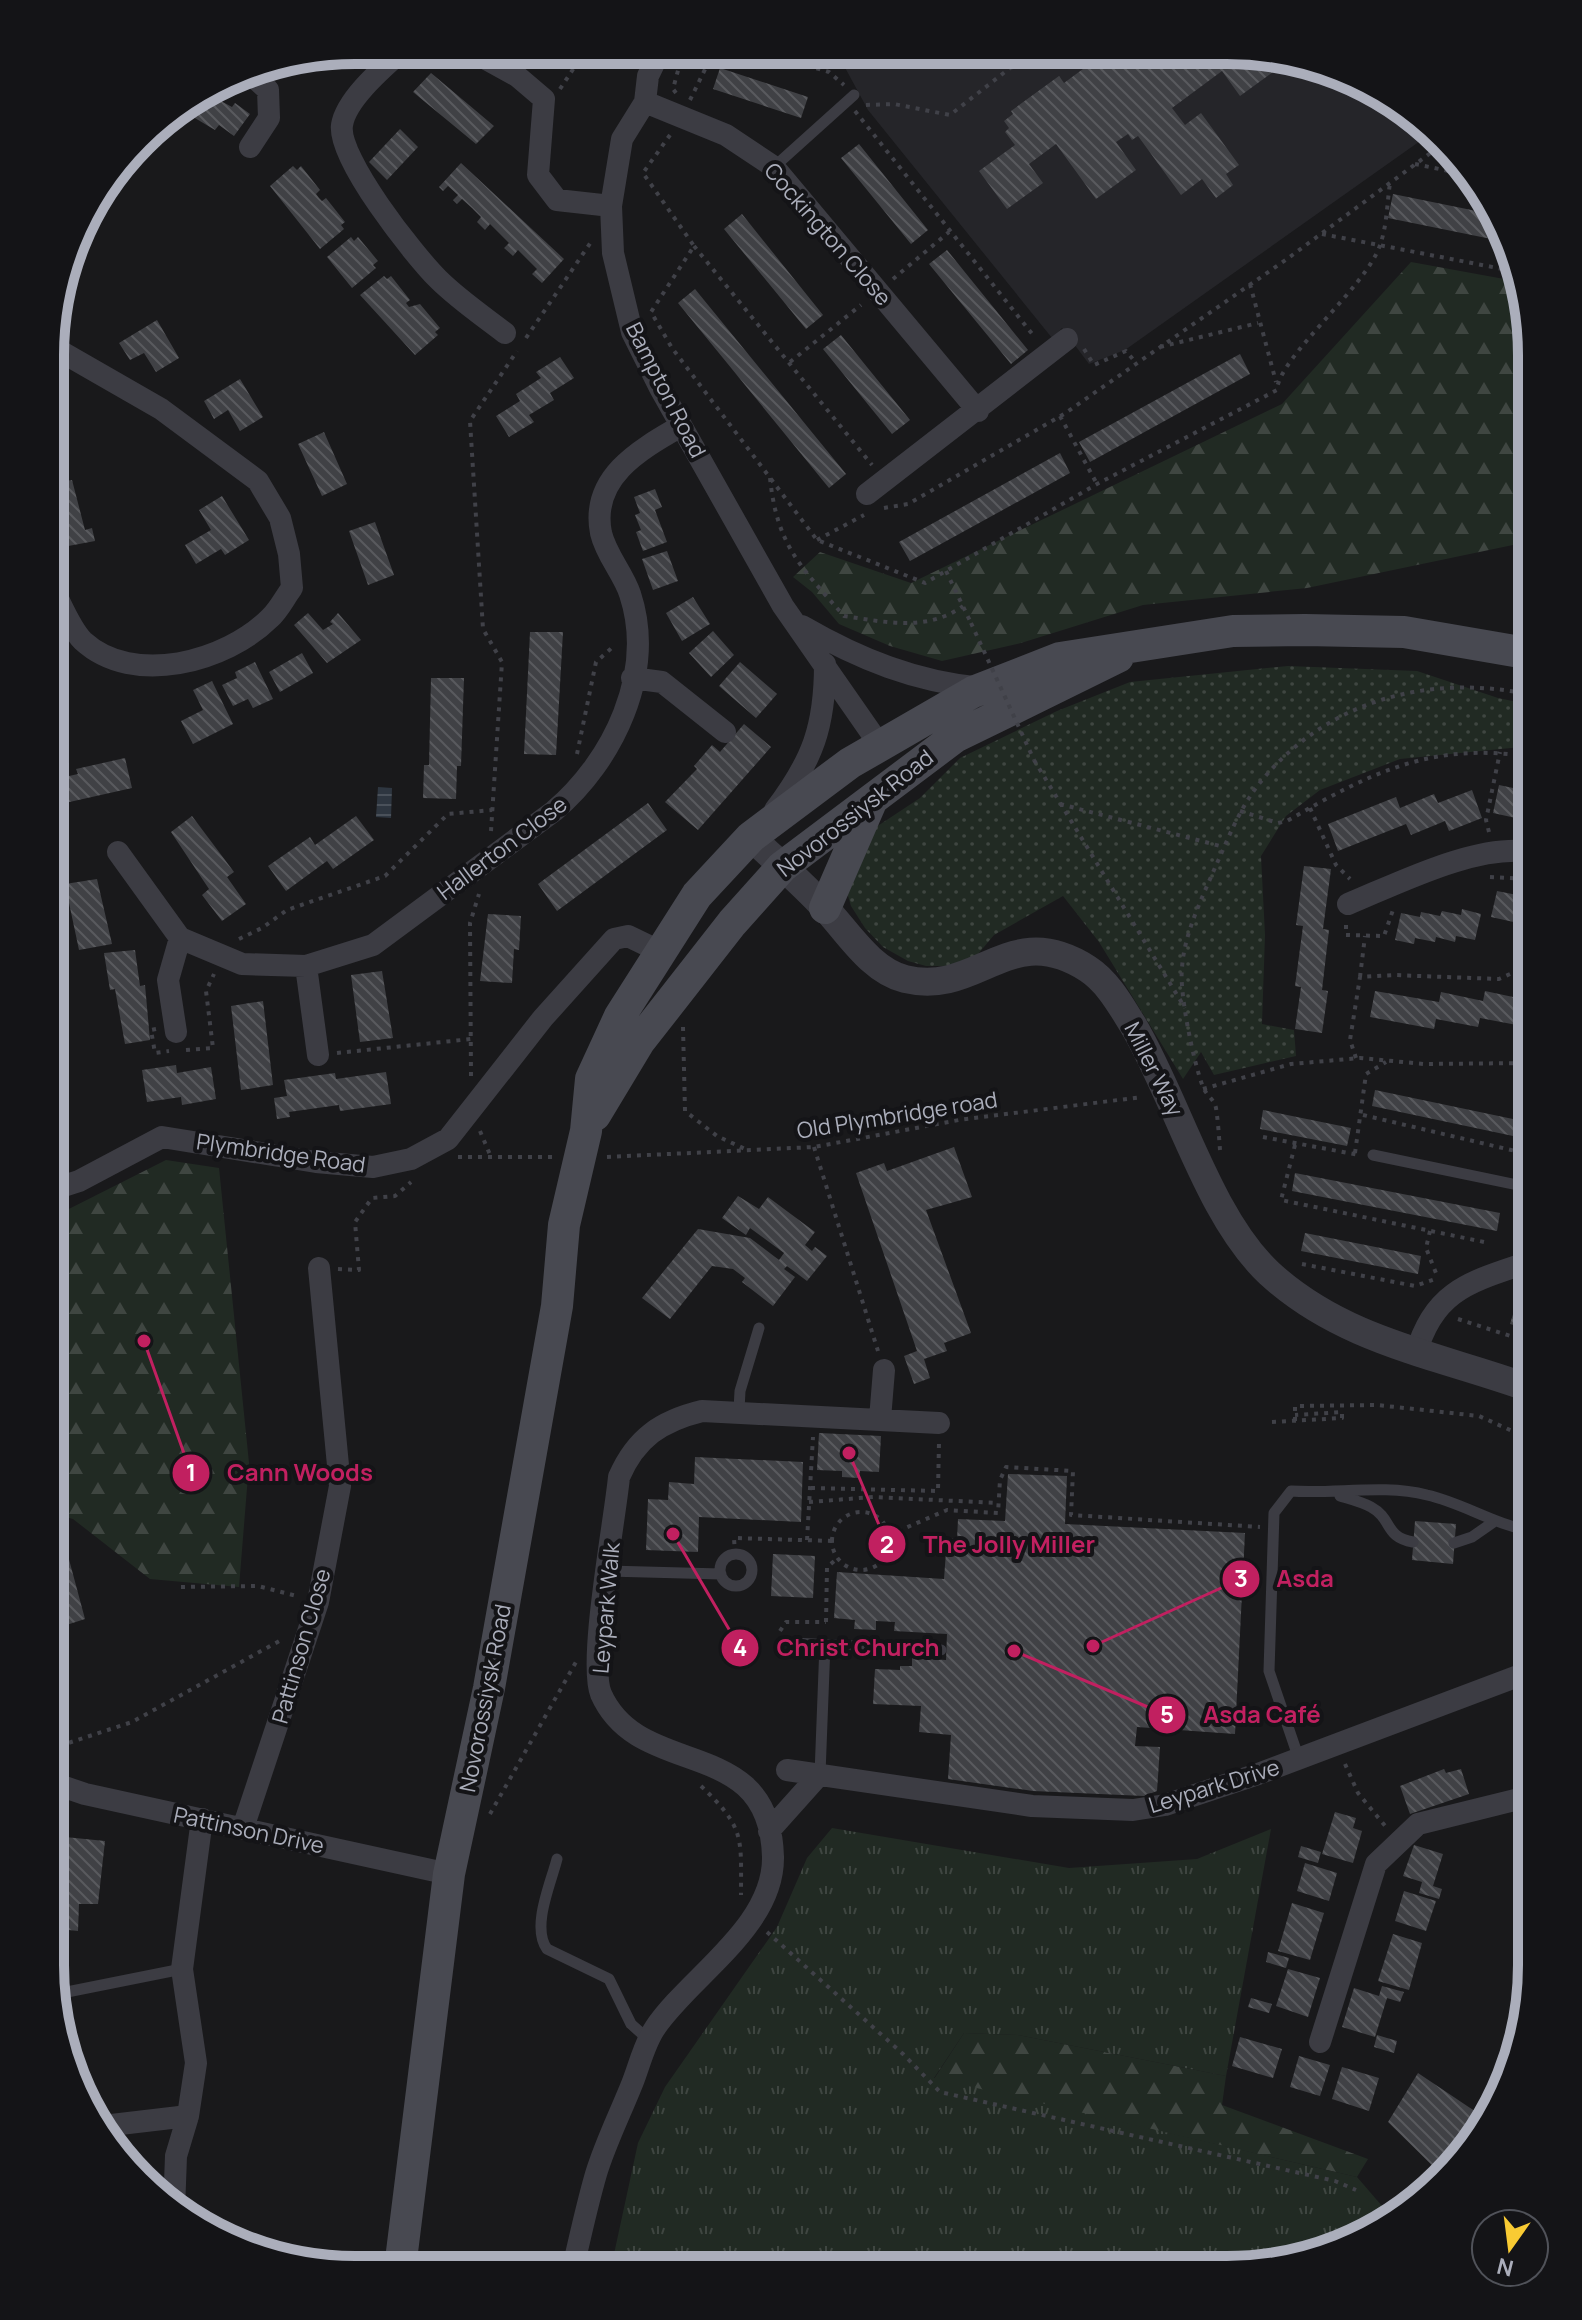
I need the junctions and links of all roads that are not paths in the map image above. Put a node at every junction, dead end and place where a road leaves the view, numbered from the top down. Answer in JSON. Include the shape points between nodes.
{"nodes":[{"id":1,"x":388,"y":64,"type":"edge"},
{"id":2,"x":495,"y":64,"type":"edge"},
{"id":3,"x":661,"y":64,"type":"edge"},
{"id":4,"x":257,"y":80,"type":"edge"},
{"id":5,"x":851,"y":98,"type":"road end"},
{"id":6,"x":645,"y":102,"type":"junction"},
{"id":7,"x":250,"y":147,"type":"dead end"},
{"id":8,"x":774,"y":167,"type":"junction"},
{"id":9,"x":611,"y":206,"type":"junction"},
{"id":10,"x":505,"y":333,"type":"dead end"},
{"id":11,"x":1067,"y":339,"type":"dead end"},
{"id":12,"x":64,"y":353,"type":"edge"},
{"id":13,"x":978,"y":411,"type":"junction"},
{"id":14,"x":681,"y":426,"type":"junction"},
{"id":15,"x":876,"y":487,"type":"road end"},
{"id":16,"x":64,"y":609,"type":"edge"},
{"id":17,"x":794,"y":621,"type":"junction"},
{"id":18,"x":1133,"y":649,"type":"junction"},
{"id":19,"x":1518,"y":652,"type":"edge"},
{"id":20,"x":825,"y":664,"type":"junction"},
{"id":21,"x":632,"y":678,"type":"junction"},
{"id":22,"x":982,"y":688,"type":"junction"},
{"id":23,"x":725,"y":732,"type":"dead end"},
{"id":24,"x":879,"y":744,"type":"junction"},
{"id":25,"x":887,"y":785,"type":"junction"},
{"id":26,"x":755,"y":833,"type":"junction"},
{"id":27,"x":1518,"y":850,"type":"edge"},
{"id":28,"x":118,"y":852,"type":"dead end"},
{"id":29,"x":782,"y":867,"type":"junction"},
{"id":30,"x":1351,"y":894,"type":"road end"},
{"id":31,"x":825,"y":908,"type":"junction"},
{"id":32,"x":180,"y":938,"type":"junction"},
{"id":33,"x":659,"y":951,"type":"junction"},
{"id":34,"x":306,"y":966,"type":"junction"},
{"id":35,"x":176,"y":1032,"type":"dead end"},
{"id":36,"x":318,"y":1055,"type":"road end"},
{"id":37,"x":595,"y":1144,"type":"junction"},
{"id":38,"x":1373,"y":1155,"type":"dead end"},
{"id":39,"x":1518,"y":1185,"type":"edge"},
{"id":40,"x":64,"y":1186,"type":"edge"},
{"id":41,"x":1518,"y":1266,"type":"edge"},
{"id":42,"x":319,"y":1268,"type":"dead end"},
{"id":43,"x":759,"y":1328,"type":"dead end"},
{"id":44,"x":1416,"y":1354,"type":"junction"},
{"id":45,"x":884,"y":1370,"type":"road end"},
{"id":46,"x":1518,"y":1385,"type":"edge"},
{"id":47,"x":739,"y":1410,"type":"junction"},
{"id":48,"x":880,"y":1419,"type":"junction"},
{"id":49,"x":939,"y":1423,"type":"road end"},
{"id":50,"x":1332,"y":1493,"type":"junction"},
{"id":51,"x":1495,"y":1521,"type":"junction"},
{"id":52,"x":1518,"y":1527,"type":"edge"},
{"id":53,"x":1413,"y":1542,"type":"dead end"},
{"id":54,"x":1454,"y":1543,"type":"dead end"},
{"id":55,"x":608,"y":1571,"type":"junction"},
{"id":56,"x":721,"y":1574,"type":"junction"},
{"id":57,"x":792,"y":1643,"type":"dead end"},
{"id":58,"x":825,"y":1644,"type":"junction"},
{"id":59,"x":941,"y":1650,"type":"dead end"},
{"id":60,"x":1518,"y":1676,"type":"edge"},
{"id":61,"x":1299,"y":1759,"type":"junction"},
{"id":62,"x":787,"y":1770,"type":"dead end"},
{"id":63,"x":820,"y":1774,"type":"junction"},
{"id":64,"x":64,"y":1787,"type":"edge"},
{"id":65,"x":1518,"y":1799,"type":"edge"},
{"id":66,"x":202,"y":1819,"type":"junction"},
{"id":67,"x":243,"y":1828,"type":"junction"},
{"id":68,"x":769,"y":1831,"type":"junction"},
{"id":69,"x":557,"y":1859,"type":"dead end"},
{"id":70,"x":449,"y":1874,"type":"junction"},
{"id":71,"x":182,"y":1969,"type":"junction"},
{"id":72,"x":65,"y":1992,"type":"edge"},
{"id":73,"x":650,"y":2040,"type":"junction"},
{"id":74,"x":1320,"y":2042,"type":"dead end"},
{"id":75,"x":188,"y":2116,"type":"junction"},
{"id":76,"x":112,"y":2125,"type":"edge"},
{"id":77,"x":175,"y":2193,"type":"edge"},
{"id":78,"x":401,"y":2256,"type":"edge"},
{"id":79,"x":576,"y":2256,"type":"edge"}],
"edges":[{"from":1,"to":10,"type":"street","via":[[364,86],[342,125],[347,151],[358,175],[438,279]]},
{"from":2,"to":9,"type":"street","via":[[544,99],[538,175],[557,200]]},
{"from":3,"to":6,"type":"street","name":"Bampton Road","via":[[648,76]]},
{"from":4,"to":7,"type":"street","via":[[268,90],[269,118]]},
{"from":5,"to":8,"type":"lane"},
{"from":6,"to":8,"type":"street","name":"Cockington Close","via":[[745,145]]},
{"from":6,"to":9,"type":"street","name":"Bampton Road","via":[[622,139]]},
{"from":8,"to":13,"type":"street","name":"Cockington Close"},
{"from":9,"to":14,"type":"street","name":"Bampton Road","via":[[619,286],[632,332]]},
{"from":11,"to":13,"type":"street"},
{"from":12,"to":16,"type":"street","via":[[161,409],[258,481],[280,518],[292,588],[271,618],[231,646],[161,668],[109,659],[81,639]]},
{"from":13,"to":15,"type":"street"},
{"from":14,"to":17,"type":"street","name":"Bampton Road"},
{"from":14,"to":21,"type":"street","name":"Hallerton Close","via":[[618,467],[600,510],[601,535],[630,595]]},
{"from":17,"to":20,"type":"street","name":"Bampton Road"},
{"from":17,"to":22,"type":"street","via":[[875,664],[944,684]]},
{"from":18,"to":19,"type":"main road","name":"Novorossiysk Road","via":[[1233,631],[1305,630],[1404,632]]},
{"from":18,"to":22,"type":"main road","name":"Novorossiysk Road","via":[[1060,658]]},
{"from":18,"to":25,"type":"main road","name":"Novorossiysk Road","via":[[955,737]]},
{"from":20,"to":24,"type":"street","name":"Bampton Road"},
{"from":20,"to":26,"type":"street","via":[[821,727],[808,762]]},
{"from":21,"to":23,"type":"street","via":[[662,682]]},
{"from":21,"to":34,"type":"street","name":"Hallerton Close","via":[[618,731],[576,792],[373,945]]},
{"from":22,"to":24,"type":"main road","name":"Novorossiysk Road"},
{"from":24,"to":25,"type":"main road"},
{"from":24,"to":26,"type":"main road","name":"Novorossiysk Road"},
{"from":25,"to":29,"type":"main road","name":"Novorossiysk Road"},
{"from":25,"to":31,"type":"main road","via":[[844,858]]},
{"from":26,"to":29,"type":"street","name":"Miller Way"},
{"from":26,"to":33,"type":"main road","name":"Novorossiysk Road","via":[[697,895]]},
{"from":27,"to":30,"type":"street","via":[[1448,862]]},
{"from":28,"to":32,"type":"street"},
{"from":29,"to":31,"type":"street","name":"Miller Way"},
{"from":29,"to":37,"type":"main road","name":"Novorossiysk Road","via":[[639,1042]]},
{"from":31,"to":44,"type":"street","name":"Miller Way","via":[[850,939],[903,979],[952,979],[1016,952],[1042,950],[1091,971],[1117,999],[1153,1058],[1222,1207],[1266,1270],[1328,1317]]},
{"from":32,"to":34,"type":"street","name":"Hallerton Close","via":[[242,964]]},
{"from":32,"to":35,"type":"street","via":[[168,980]]},
{"from":33,"to":37,"type":"main road","name":"Novorossiysk Road","via":[[591,1079]]},
{"from":33,"to":40,"type":"street","name":"Plymbridge Road","via":[[628,936],[614,939],[543,1018],[448,1139],[411,1159],[373,1167],[316,1162],[162,1137]]},
{"from":34,"to":36,"type":"street"},
{"from":37,"to":70,"type":"main road","name":"Novorossiysk Road","via":[[564,1225],[557,1306]]},
{"from":38,"to":39,"type":"lane"},
{"from":41,"to":44,"type":"street","via":[[1454,1291],[1434,1312]]},
{"from":42,"to":67,"type":"street","name":"Pattinson Close","via":[[340,1486],[318,1602]]},
{"from":43,"to":47,"type":"lane"},
{"from":44,"to":46,"type":"street","name":"Miller Way"},
{"from":45,"to":48,"type":"street"},
{"from":47,"to":48,"type":"street","name":"Leypark Walk"},
{"from":47,"to":55,"type":"street","name":"Leypark Walk","via":[[682,1416],[644,1437],[629,1455],[619,1477]]},
{"from":48,"to":49,"type":"street","name":"Leypark Walk"},
{"from":50,"to":51,"type":"lane","via":[[1420,1493]]},
{"from":50,"to":53,"type":"lane","via":[[1371,1507],[1385,1518],[1391,1533]]},
{"from":50,"to":61,"type":"lane","via":[[1291,1491],[1274,1513],[1269,1671]]},
{"from":51,"to":52,"type":"lane"},
{"from":51,"to":54,"type":"lane"},
{"from":55,"to":56,"type":"lane"},
{"from":55,"to":68,"type":"street","name":"Leypark Walk","via":[[601,1694],[638,1737],[732,1774],[759,1802]]},
{"from":56,"to":56,"type":"lane","via":[[723,1560],[735,1554],[749,1561],[752,1570],[740,1585],[730,1585]]},
{"from":57,"to":58,"type":"lane"},
{"from":58,"to":59,"type":"lane"},
{"from":58,"to":63,"type":"lane"},
{"from":60,"to":61,"type":"street","name":"Leypark Drive"},
{"from":61,"to":63,"type":"street","name":"Leypark Drive","via":[[1165,1805],[1133,1810],[1032,1806]]},
{"from":62,"to":63,"type":"street","name":"Leypark Drive"},
{"from":63,"to":68,"type":"street"},
{"from":64,"to":66,"type":"street","name":"Pattinson Drive"},
{"from":65,"to":74,"type":"street","via":[[1418,1824],[1376,1864]]},
{"from":66,"to":67,"type":"street","name":"Pattinson Drive"},
{"from":66,"to":71,"type":"street"},
{"from":67,"to":70,"type":"street","name":"Pattinson Drive"},
{"from":68,"to":73,"type":"street","name":"Leypark Walk","via":[[769,1883],[718,1962],[654,2029]]},
{"from":69,"to":73,"type":"lane","via":[[541,1941],[547,1949],[609,1979],[634,2028]]},
{"from":70,"to":78,"type":"main road","name":"Novorossiysk Road"},
{"from":71,"to":72,"type":"lane"},
{"from":71,"to":75,"type":"street","via":[[196,2063]]},
{"from":73,"to":79,"type":"street","name":"Leypark Walk","via":[[596,2173]]},
{"from":75,"to":76,"type":"street"},
{"from":75,"to":77,"type":"street","via":[[176,2156]]}]}
